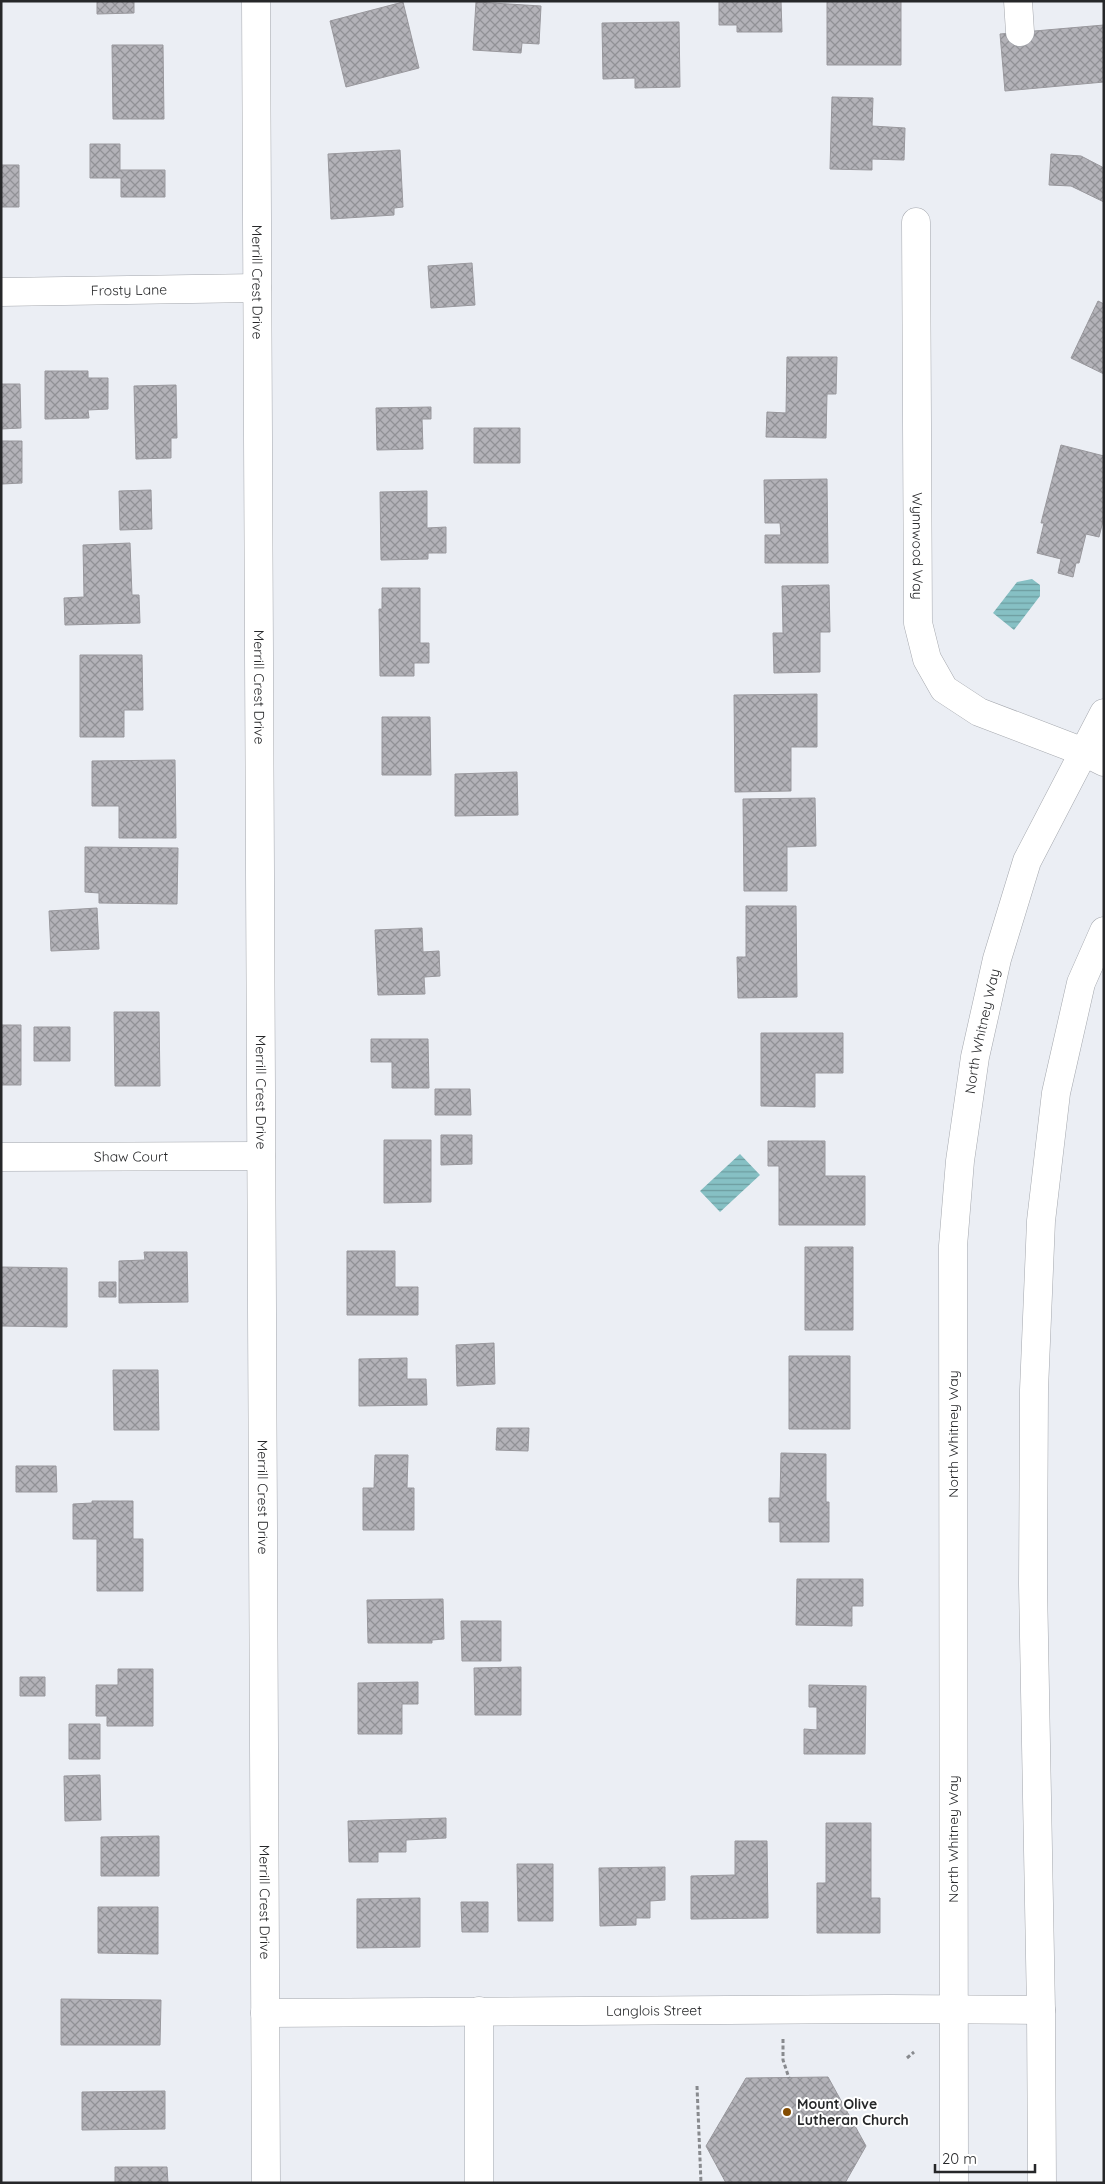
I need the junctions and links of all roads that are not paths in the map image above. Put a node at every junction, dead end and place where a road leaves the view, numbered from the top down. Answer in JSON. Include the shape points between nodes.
{"nodes":[{"id":1,"x":256,"y":1,"type":"edge"},
{"id":2,"x":1018,"y":1,"type":"edge"},
{"id":3,"x":1020,"y":32,"type":"dead end"},
{"id":4,"x":916,"y":222,"type":"dead end"},
{"id":5,"x":257,"y":288,"type":"junction"},
{"id":6,"x":1,"y":292,"type":"edge"},
{"id":7,"x":1104,"y":713,"type":"edge"},
{"id":8,"x":1094,"y":757,"type":"edge"},
{"id":9,"x":1104,"y":931,"type":"edge"},
{"id":10,"x":261,"y":1156,"type":"junction"},
{"id":11,"x":1,"y":1157,"type":"edge"},
{"id":12,"x":953,"y":2009,"type":"junction"},
{"id":13,"x":1041,"y":2010,"type":"junction"},
{"id":14,"x":479,"y":2011,"type":"junction"},
{"id":15,"x":265,"y":2013,"type":"junction"},
{"id":16,"x":266,"y":2183,"type":"edge"},
{"id":17,"x":479,"y":2183,"type":"edge"},
{"id":18,"x":954,"y":2183,"type":"edge"},
{"id":19,"x":1042,"y":2183,"type":"edge"}],
"edges":[{"from":1,"to":5,"type":"street","name":"Merrill Crest Drive"},
{"from":2,"to":3,"type":"street"},
{"from":4,"to":8,"type":"street","name":"Wynnwood Way","via":[[918,622],[927,659],[944,689],[979,712]]},
{"from":5,"to":6,"type":"street","name":"Frosty Lane"},
{"from":5,"to":10,"type":"street","name":"Merrill Crest Drive"},
{"from":7,"to":8,"type":"street","name":"North Whitney Way"},
{"from":8,"to":12,"type":"street","name":"North Whitney Way","via":[[1028,861],[997,959],[975,1056],[960,1161],[953,1246]]},
{"from":9,"to":13,"type":"street","via":[[1081,983],[1056,1093],[1041,1221],[1034,1390],[1033,1584]]},
{"from":10,"to":11,"type":"street","name":"Shaw Court"},
{"from":10,"to":15,"type":"street","name":"Merrill Crest Drive"},
{"from":12,"to":13,"type":"street","name":"Langlois Street"},
{"from":12,"to":14,"type":"street","name":"Langlois Street"},
{"from":12,"to":18,"type":"street","name":"North Whitney Way"},
{"from":13,"to":19,"type":"street"},
{"from":14,"to":15,"type":"street","name":"Langlois Street"},
{"from":14,"to":17,"type":"street"},
{"from":15,"to":16,"type":"street","name":"Merrill Crest Drive"}]}
